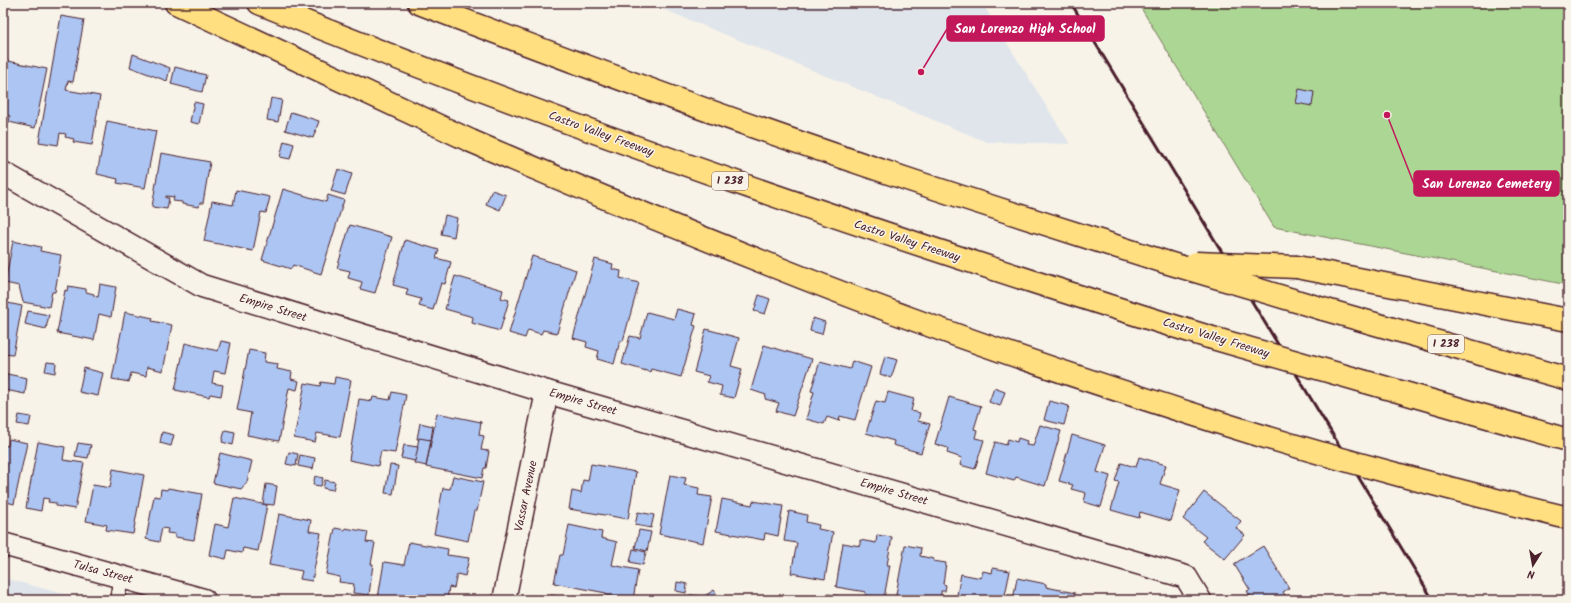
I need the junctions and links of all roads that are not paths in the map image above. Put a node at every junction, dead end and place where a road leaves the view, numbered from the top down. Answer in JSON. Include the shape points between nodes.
{"nodes":[{"id":1,"x":176,"y":3,"type":"edge"},
{"id":2,"x":259,"y":3,"type":"edge"},
{"id":3,"x":419,"y":3,"type":"edge"},
{"id":4,"x":3,"y":173,"type":"edge"},
{"id":5,"x":1165,"y":262,"type":"junction"},
{"id":6,"x":1568,"y":320,"type":"edge"},
{"id":7,"x":1568,"y":379,"type":"edge"},
{"id":8,"x":547,"y":392,"type":"junction"},
{"id":9,"x":1568,"y":440,"type":"edge"},
{"id":10,"x":1568,"y":518,"type":"edge"},
{"id":11,"x":3,"y":544,"type":"edge"},
{"id":12,"x":121,"y":577,"type":"junction"},
{"id":13,"x":117,"y":600,"type":"edge"},
{"id":14,"x":204,"y":600,"type":"edge"},
{"id":15,"x":504,"y":600,"type":"edge"},
{"id":16,"x":1200,"y":600,"type":"edge"}],
"edges":[{"from":1,"to":10,"type":"highway","bridge":true,"via":[[471,141],[622,206],[924,323],[1232,427],[1389,472]]},
{"from":2,"to":9,"type":"highway","name":"Castro Valley Freeway","number":"I 238","bridge":true,"via":[[491,94],[701,170],[982,266],[1209,337]]},
{"from":3,"to":5,"type":"highway","number":"I 238","via":[[594,69],[800,142]]},
{"from":4,"to":8,"type":"street","name":"Empire Street","via":[[202,286]]},
{"from":5,"to":6,"type":"highway","bridge":true,"via":[[1297,266]]},
{"from":5,"to":7,"type":"highway","number":"I 238","bridge":true},
{"from":8,"to":15,"type":"street","name":"Vassar Avenue"},
{"from":8,"to":16,"type":"street","name":"Empire Street","via":[[1186,577]]},
{"from":11,"to":12,"type":"street","name":"Tulsa Street"},
{"from":12,"to":13,"type":"lane"},
{"from":12,"to":14,"type":"street","name":"Tulsa Street"}]}
